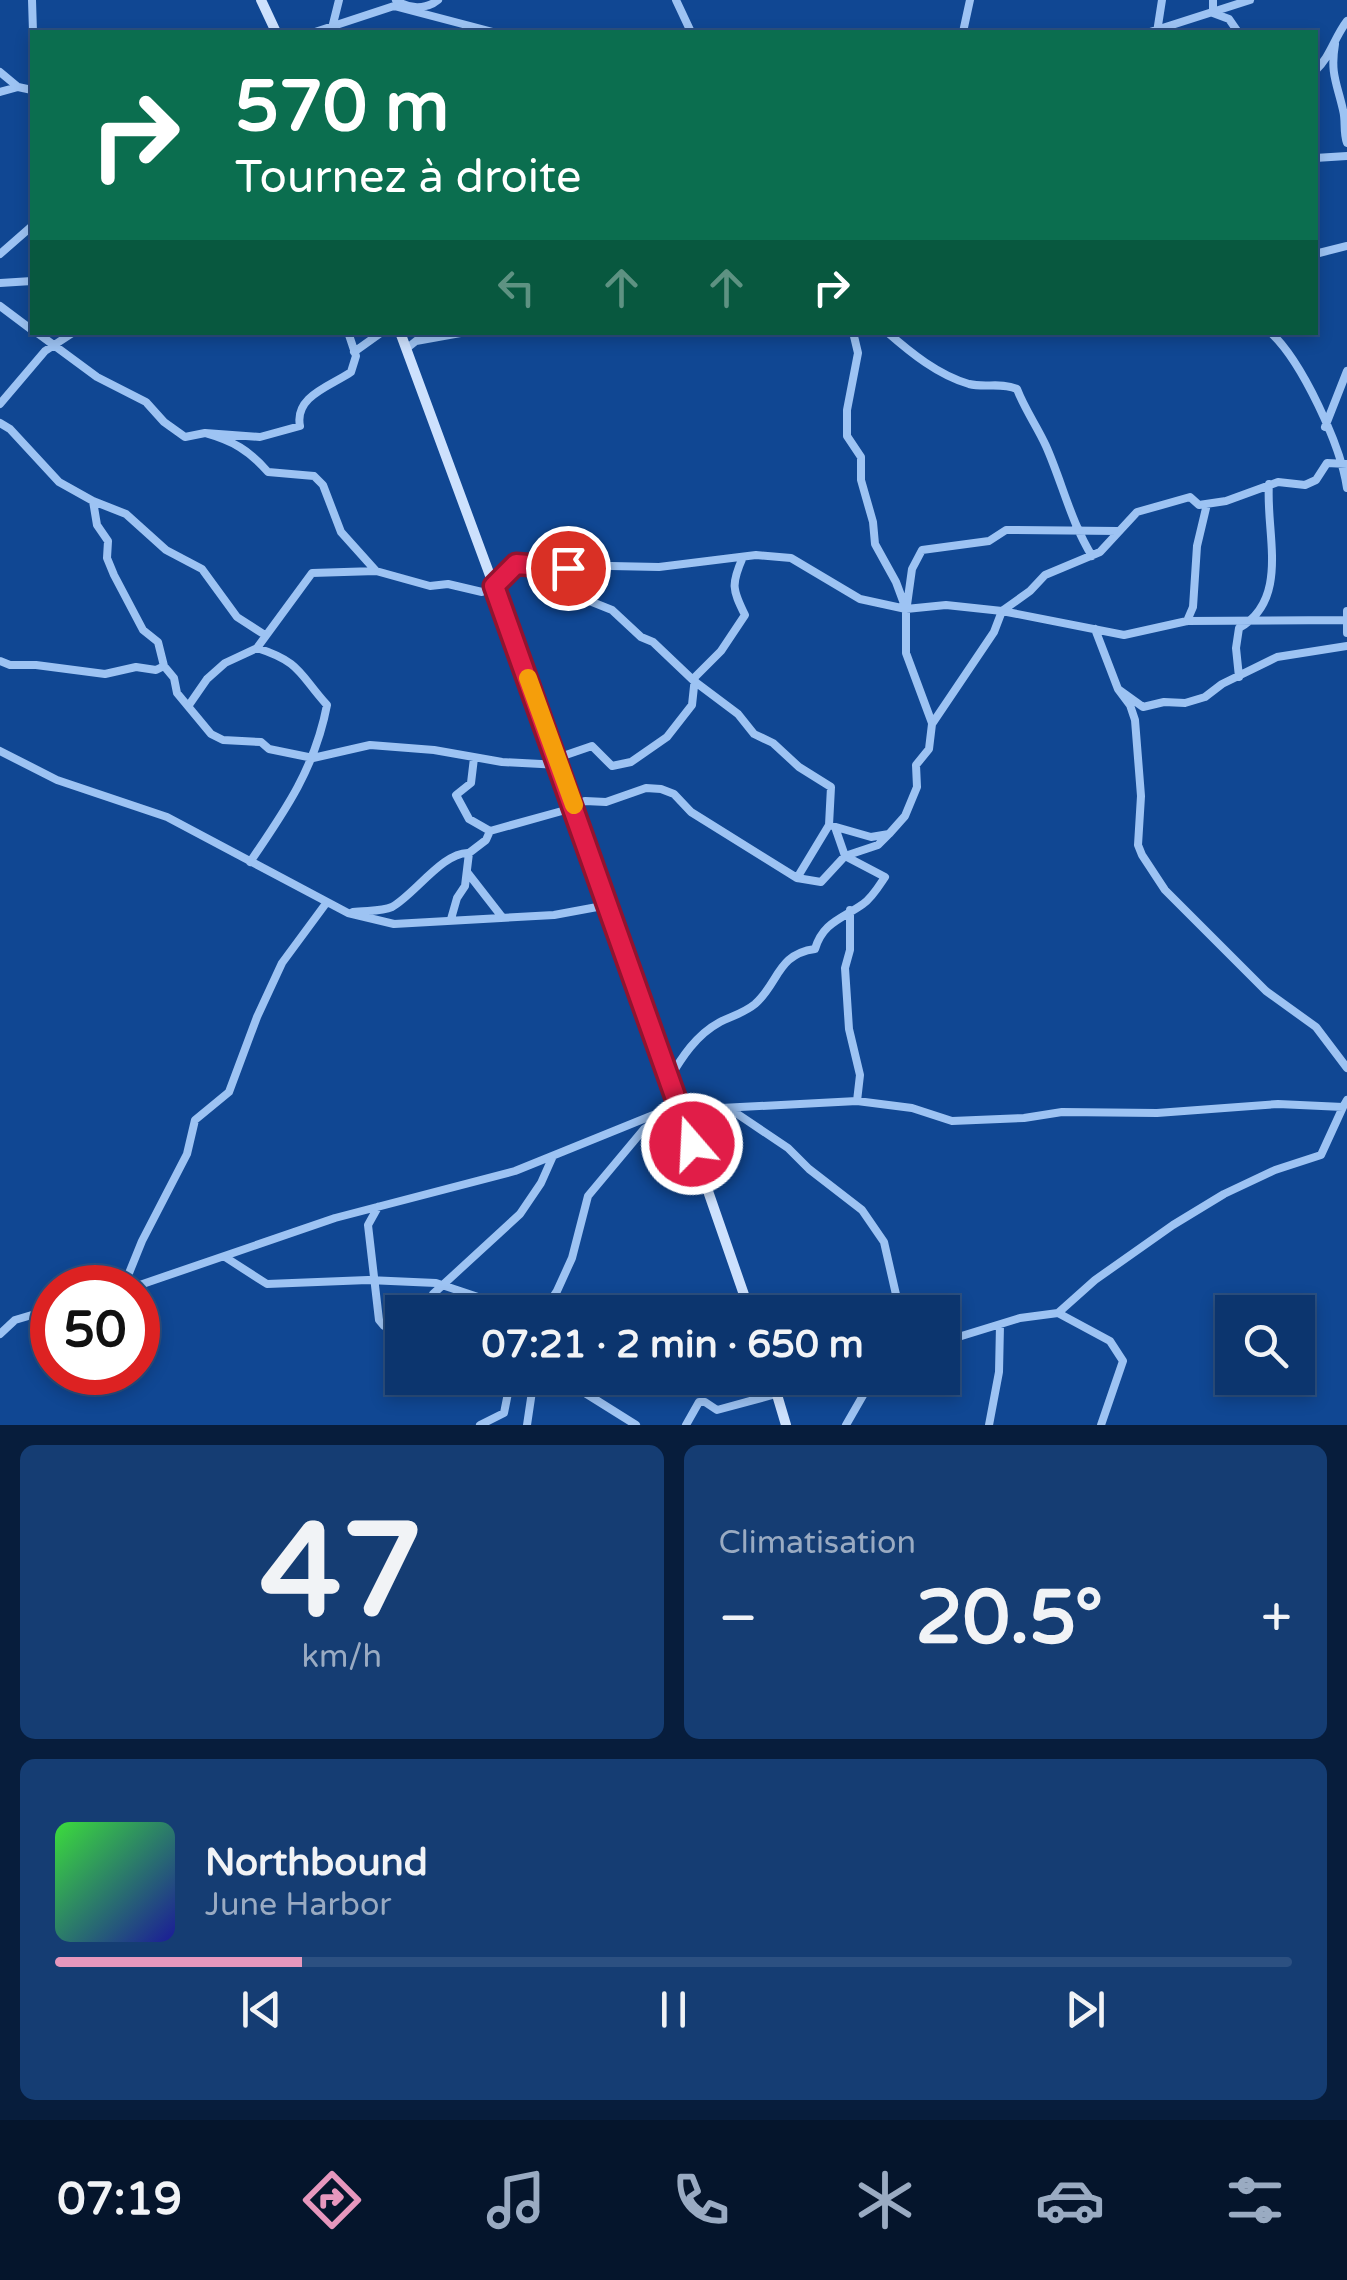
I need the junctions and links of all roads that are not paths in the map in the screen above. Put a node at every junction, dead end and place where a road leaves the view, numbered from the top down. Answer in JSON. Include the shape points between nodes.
{"nodes":[{"id":1,"x":32,"y":0,"type":"edge"},
{"id":2,"x":340,"y":0,"type":"edge"},
{"id":3,"x":396,"y":0,"type":"edge"},
{"id":4,"x":438,"y":0,"type":"edge"},
{"id":5,"x":676,"y":0,"type":"edge"},
{"id":6,"x":970,"y":0,"type":"edge"},
{"id":7,"x":1162,"y":0,"type":"edge"},
{"id":8,"x":1214,"y":0,"type":"edge"},
{"id":9,"x":1250,"y":0,"type":"edge"},
{"id":10,"x":264,"y":1,"type":"edge"},
{"id":11,"x":405,"y":7,"type":"junction"},
{"id":12,"x":1213,"y":13,"type":"junction"},
{"id":13,"x":1347,"y":21,"type":"edge"},
{"id":14,"x":33,"y":30,"type":"edge"},
{"id":15,"x":275,"y":30,"type":"edge"},
{"id":16,"x":332,"y":30,"type":"edge"},
{"id":17,"x":484,"y":30,"type":"edge"},
{"id":18,"x":690,"y":30,"type":"edge"},
{"id":19,"x":963,"y":30,"type":"edge"},
{"id":20,"x":1155,"y":30,"type":"edge"},
{"id":21,"x":1161,"y":30,"type":"edge"},
{"id":22,"x":1237,"y":30,"type":"edge"},
{"id":23,"x":1335,"y":44,"type":"junction"},
{"id":24,"x":1318,"y":68,"type":"edge"},
{"id":25,"x":0,"y":72,"type":"edge"},
{"id":26,"x":18,"y":87,"type":"junction"},
{"id":27,"x":30,"y":90,"type":"edge"},
{"id":28,"x":0,"y":92,"type":"edge"},
{"id":29,"x":1347,"y":143,"type":"edge"},
{"id":30,"x":1347,"y":156,"type":"edge"},
{"id":31,"x":1318,"y":158,"type":"edge"},
{"id":32,"x":30,"y":228,"type":"edge"},
{"id":33,"x":1347,"y":246,"type":"edge"},
{"id":34,"x":1318,"y":253,"type":"edge"},
{"id":35,"x":0,"y":254,"type":"edge"},
{"id":36,"x":30,"y":281,"type":"edge"},
{"id":37,"x":0,"y":284,"type":"edge"},
{"id":38,"x":0,"y":306,"type":"edge"},
{"id":39,"x":30,"y":328,"type":"edge"},
{"id":40,"x":39,"y":335,"type":"edge"},
{"id":41,"x":67,"y":335,"type":"edge"},
{"id":42,"x":349,"y":335,"type":"edge"},
{"id":43,"x":378,"y":335,"type":"edge"},
{"id":44,"x":401,"y":335,"type":"edge"},
{"id":45,"x":451,"y":335,"type":"edge"},
{"id":46,"x":854,"y":335,"type":"edge"},
{"id":47,"x":891,"y":335,"type":"edge"},
{"id":48,"x":1272,"y":335,"type":"edge"},
{"id":49,"x":54,"y":346,"type":"junction"},
{"id":50,"x":406,"y":349,"type":"junction"},
{"id":51,"x":354,"y":352,"type":"junction"},
{"id":52,"x":1347,"y":371,"type":"edge"},
{"id":53,"x":0,"y":404,"type":"edge"},
{"id":54,"x":0,"y":423,"type":"edge"},
{"id":55,"x":1325,"y":426,"type":"junction"},
{"id":56,"x":205,"y":433,"type":"junction"},
{"id":57,"x":1345,"y":463,"type":"edge"},
{"id":58,"x":1269,"y":484,"type":"junction"},
{"id":59,"x":1347,"y":488,"type":"edge"},
{"id":60,"x":93,"y":501,"type":"junction"},
{"id":61,"x":1207,"y":504,"type":"junction"},
{"id":62,"x":1079,"y":530,"type":"junction"},
{"id":63,"x":1118,"y":531,"type":"junction"},
{"id":64,"x":1092,"y":556,"type":"junction"},
{"id":65,"x":743,"y":557,"type":"junction"},
{"id":66,"x":568,"y":568,"type":"junction"},
{"id":67,"x":376,"y":571,"type":"junction"},
{"id":68,"x":494,"y":586,"type":"junction"},
{"id":69,"x":906,"y":610,"type":"junction"},
{"id":70,"x":1002,"y":611,"type":"junction"},
{"id":71,"x":1346,"y":617,"type":"edge"},
{"id":72,"x":1187,"y":620,"type":"junction"},
{"id":73,"x":1252,"y":620,"type":"junction"},
{"id":74,"x":1095,"y":629,"type":"junction"},
{"id":75,"x":1347,"y":633,"type":"edge"},
{"id":76,"x":265,"y":635,"type":"junction"},
{"id":77,"x":1347,"y":646,"type":"edge"},
{"id":78,"x":257,"y":648,"type":"junction"},
{"id":79,"x":0,"y":661,"type":"edge"},
{"id":80,"x":164,"y":666,"type":"junction"},
{"id":81,"x":1239,"y":677,"type":"junction"},
{"id":82,"x":694,"y":681,"type":"junction"},
{"id":83,"x":1118,"y":689,"type":"junction"},
{"id":84,"x":189,"y":705,"type":"junction"},
{"id":85,"x":932,"y":724,"type":"junction"},
{"id":86,"x":0,"y":750,"type":"edge"},
{"id":87,"x":314,"y":758,"type":"junction"},
{"id":88,"x":474,"y":758,"type":"junction"},
{"id":89,"x":559,"y":761,"type":"junction"},
{"id":90,"x":574,"y":806,"type":"junction"},
{"id":91,"x":832,"y":827,"type":"junction"},
{"id":92,"x":490,"y":831,"type":"junction"},
{"id":93,"x":889,"y":834,"type":"junction"},
{"id":94,"x":468,"y":853,"type":"junction"},
{"id":95,"x":845,"y":856,"type":"junction"},
{"id":96,"x":250,"y":862,"type":"junction"},
{"id":97,"x":467,"y":872,"type":"junction"},
{"id":98,"x":798,"y":878,"type":"junction"},
{"id":99,"x":327,"y":902,"type":"junction"},
{"id":100,"x":608,"y":905,"type":"junction"},
{"id":101,"x":850,"y":910,"type":"junction"},
{"id":102,"x":348,"y":912,"type":"junction"},
{"id":103,"x":502,"y":917,"type":"junction"},
{"id":104,"x":451,"y":919,"type":"junction"},
{"id":105,"x":1347,"y":1068,"type":"edge"},
{"id":106,"x":669,"y":1079,"type":"junction"},
{"id":107,"x":857,"y":1102,"type":"junction"},
{"id":108,"x":1345,"y":1103,"type":"edge"},
{"id":109,"x":680,"y":1110,"type":"junction"},
{"id":110,"x":554,"y":1156,"type":"junction"},
{"id":111,"x":378,"y":1207,"type":"junction"},
{"id":112,"x":225,"y":1256,"type":"junction"},
{"id":113,"x":134,"y":1265,"type":"edge"},
{"id":114,"x":160,"y":1277,"type":"edge"},
{"id":115,"x":372,"y":1280,"type":"junction"},
{"id":116,"x":442,"y":1285,"type":"junction"},
{"id":117,"x":433,"y":1295,"type":"edge"},
{"id":118,"x":476,"y":1295,"type":"edge"},
{"id":119,"x":552,"y":1295,"type":"edge"},
{"id":120,"x":744,"y":1295,"type":"edge"},
{"id":121,"x":896,"y":1295,"type":"edge"},
{"id":122,"x":1058,"y":1313,"type":"junction"},
{"id":123,"x":30,"y":1316,"type":"edge"},
{"id":124,"x":1000,"y":1324,"type":"junction"},
{"id":125,"x":385,"y":1326,"type":"edge"},
{"id":126,"x":0,"y":1334,"type":"edge"},
{"id":127,"x":960,"y":1336,"type":"edge"},
{"id":128,"x":508,"y":1395,"type":"edge"},
{"id":129,"x":531,"y":1395,"type":"edge"},
{"id":130,"x":587,"y":1395,"type":"edge"},
{"id":131,"x":772,"y":1395,"type":"edge"},
{"id":132,"x":776,"y":1395,"type":"edge"},
{"id":133,"x":863,"y":1395,"type":"edge"},
{"id":134,"x":480,"y":1425,"type":"edge"},
{"id":135,"x":527,"y":1425,"type":"edge"},
{"id":136,"x":636,"y":1425,"type":"edge"},
{"id":137,"x":686,"y":1425,"type":"edge"},
{"id":138,"x":786,"y":1425,"type":"edge"},
{"id":139,"x":846,"y":1425,"type":"edge"},
{"id":140,"x":989,"y":1425,"type":"edge"},
{"id":141,"x":1101,"y":1425,"type":"edge"}],
"edges":[{"from":1,"to":14,"type":"street"},
{"from":2,"to":16,"type":"street"},
{"from":3,"to":11,"type":"street"},
{"from":4,"to":11,"type":"street"},
{"from":5,"to":18,"type":"street"},
{"from":6,"to":19,"type":"street"},
{"from":7,"to":20,"type":"street"},
{"from":8,"to":12,"type":"street"},
{"from":9,"to":12,"type":"street"},
{"from":10,"to":15,"type":"main road"},
{"from":11,"to":16,"type":"street","via":[[385,7]]},
{"from":11,"to":17,"type":"street"},
{"from":12,"to":21,"type":"street"},
{"from":12,"to":22,"type":"street"},
{"from":13,"to":23,"type":"street"},
{"from":23,"to":24,"type":"street"},
{"from":23,"to":29,"type":"street","via":[[1333,74]]},
{"from":25,"to":26,"type":"street"},
{"from":26,"to":27,"type":"street"},
{"from":26,"to":28,"type":"street"},
{"from":30,"to":31,"type":"street"},
{"from":32,"to":35,"type":"street"},
{"from":33,"to":34,"type":"street"},
{"from":36,"to":37,"type":"street"},
{"from":38,"to":39,"type":"street"},
{"from":40,"to":49,"type":"street"},
{"from":41,"to":49,"type":"street"},
{"from":42,"to":51,"type":"street"},
{"from":43,"to":51,"type":"street"},
{"from":44,"to":50,"type":"main road"},
{"from":45,"to":50,"type":"street"},
{"from":46,"to":69,"type":"street","via":[[858,353],[848,436],[861,456],[876,544]]},
{"from":47,"to":62,"type":"street","via":[[924,363],[972,385],[1017,389]]},
{"from":48,"to":55,"type":"street","via":[[1310,389]]},
{"from":49,"to":53,"type":"street"},
{"from":49,"to":56,"type":"street","via":[[146,402],[185,437]]},
{"from":50,"to":68,"type":"main road"},
{"from":51,"to":56,"type":"street","via":[[351,372],[308,397],[300,426],[260,436]]},
{"from":52,"to":55,"type":"street"},
{"from":54,"to":60,"type":"street","via":[[59,482]]},
{"from":55,"to":57,"type":"street"},
{"from":56,"to":67,"type":"street","via":[[250,451],[268,472],[314,476],[342,532]]},
{"from":57,"to":58,"type":"street","via":[[1326,463],[1305,485]]},
{"from":57,"to":59,"type":"street"},
{"from":58,"to":61,"type":"street"},
{"from":58,"to":73,"type":"street","via":[[1274,570]]},
{"from":60,"to":76,"type":"street","via":[[126,514],[166,550],[202,569],[237,617]]},
{"from":60,"to":80,"type":"street","via":[[114,575],[143,630],[158,642]]},
{"from":61,"to":63,"type":"street","via":[[1190,497],[1160,504],[1138,512]]},
{"from":61,"to":72,"type":"street"},
{"from":62,"to":63,"type":"street"},
{"from":62,"to":64,"type":"street"},
{"from":62,"to":69,"type":"street","via":[[1006,530],[989,541],[922,550],[912,568]]},
{"from":63,"to":64,"type":"street"},
{"from":64,"to":70,"type":"street","via":[[1045,574]]},
{"from":65,"to":66,"type":"street"},
{"from":65,"to":69,"type":"street","via":[[791,558],[860,599]]},
{"from":65,"to":82,"type":"street","via":[[733,591],[745,615]]},
{"from":66,"to":68,"type":"street","via":[[516,564]]},
{"from":66,"to":82,"type":"street","via":[[567,592],[612,610]]},
{"from":67,"to":68,"type":"street","via":[[430,586],[482,592]]},
{"from":67,"to":76,"type":"street","via":[[312,573]]},
{"from":68,"to":89,"type":"main road"},
{"from":69,"to":70,"type":"street"},
{"from":69,"to":85,"type":"street","via":[[906,652]]},
{"from":70,"to":74,"type":"street"},
{"from":70,"to":85,"type":"street"},
{"from":71,"to":73,"type":"street"},
{"from":71,"to":75,"type":"street"},
{"from":72,"to":73,"type":"street"},
{"from":72,"to":74,"type":"street","via":[[1124,635]]},
{"from":73,"to":81,"type":"street","via":[[1239,628]]},
{"from":74,"to":83,"type":"street"},
{"from":76,"to":78,"type":"street"},
{"from":77,"to":81,"type":"street","via":[[1278,657]]},
{"from":78,"to":84,"type":"street","via":[[225,663]]},
{"from":78,"to":87,"type":"street","via":[[300,668],[327,705]]},
{"from":79,"to":80,"type":"street","via":[[105,674]]},
{"from":80,"to":84,"type":"street"},
{"from":81,"to":83,"type":"street","via":[[1186,704],[1143,707]]},
{"from":82,"to":89,"type":"street","via":[[692,705],[667,737],[631,762],[612,766],[592,746]]},
{"from":82,"to":91,"type":"street","via":[[754,734],[831,787]]},
{"from":83,"to":105,"type":"street","via":[[1135,720],[1142,854],[1165,890],[1266,991],[1316,1027]]},
{"from":84,"to":87,"type":"street","via":[[223,740],[261,742]]},
{"from":85,"to":93,"type":"street","via":[[929,749],[916,765],[917,788]]},
{"from":86,"to":96,"type":"street","via":[[57,780],[167,817]]},
{"from":87,"to":88,"type":"street","via":[[370,745]]},
{"from":87,"to":96,"type":"street"},
{"from":88,"to":89,"type":"street"},
{"from":88,"to":92,"type":"street","via":[[471,783],[456,796],[469,819]]},
{"from":89,"to":90,"type":"main road"},
{"from":90,"to":92,"type":"street"},
{"from":90,"to":98,"type":"street","via":[[661,788]]},
{"from":90,"to":100,"type":"main road"},
{"from":91,"to":93,"type":"street","via":[[871,837]]},
{"from":91,"to":95,"type":"street"},
{"from":91,"to":98,"type":"street"},
{"from":92,"to":94,"type":"street"},
{"from":93,"to":95,"type":"street","via":[[878,846]]},
{"from":94,"to":97,"type":"street"},
{"from":94,"to":102,"type":"street","via":[[441,864],[387,910]]},
{"from":95,"to":98,"type":"street","via":[[822,882]]},
{"from":95,"to":101,"type":"street","via":[[885,877],[864,904]]},
{"from":96,"to":99,"type":"street"},
{"from":97,"to":103,"type":"street"},
{"from":97,"to":104,"type":"street"},
{"from":99,"to":102,"type":"street"},
{"from":99,"to":113,"type":"street","via":[[282,963],[229,1092],[196,1120]]},
{"from":100,"to":103,"type":"street"},
{"from":100,"to":106,"type":"main road"},
{"from":101,"to":106,"type":"street","via":[[824,928],[815,949],[784,964],[760,1000],[701,1035]]},
{"from":101,"to":107,"type":"street","via":[[845,968],[860,1075]]},
{"from":102,"to":104,"type":"street","via":[[394,924]]},
{"from":103,"to":104,"type":"street"},
{"from":106,"to":109,"type":"main road"},
{"from":107,"to":108,"type":"street","via":[[952,1121]]},
{"from":107,"to":109,"type":"street"},
{"from":108,"to":122,"type":"street","via":[[1321,1155],[1275,1170],[1190,1214]]},
{"from":109,"to":110,"type":"street"},
{"from":109,"to":119,"type":"street","via":[[644,1129],[588,1196],[572,1258]]},
{"from":109,"to":120,"type":"main road"},
{"from":109,"to":121,"type":"street","via":[[733,1111],[862,1210],[884,1242]]},
{"from":110,"to":111,"type":"street"},
{"from":110,"to":116,"type":"street","via":[[520,1214]]},
{"from":111,"to":112,"type":"street"},
{"from":111,"to":115,"type":"street","via":[[368,1225]]},
{"from":112,"to":114,"type":"street"},
{"from":112,"to":115,"type":"street","via":[[267,1284]]},
{"from":115,"to":116,"type":"street"},
{"from":115,"to":125,"type":"street"},
{"from":116,"to":117,"type":"street"},
{"from":116,"to":118,"type":"street"},
{"from":122,"to":124,"type":"street"},
{"from":122,"to":141,"type":"street","via":[[1110,1341],[1124,1361]]},
{"from":123,"to":126,"type":"street"},
{"from":124,"to":127,"type":"street"},
{"from":124,"to":140,"type":"street"},
{"from":128,"to":134,"type":"street","via":[[504,1412]]},
{"from":129,"to":135,"type":"street"},
{"from":130,"to":136,"type":"street"},
{"from":131,"to":137,"type":"street","via":[[717,1410],[699,1402]]},
{"from":132,"to":138,"type":"main road"},
{"from":133,"to":139,"type":"street"}]}
